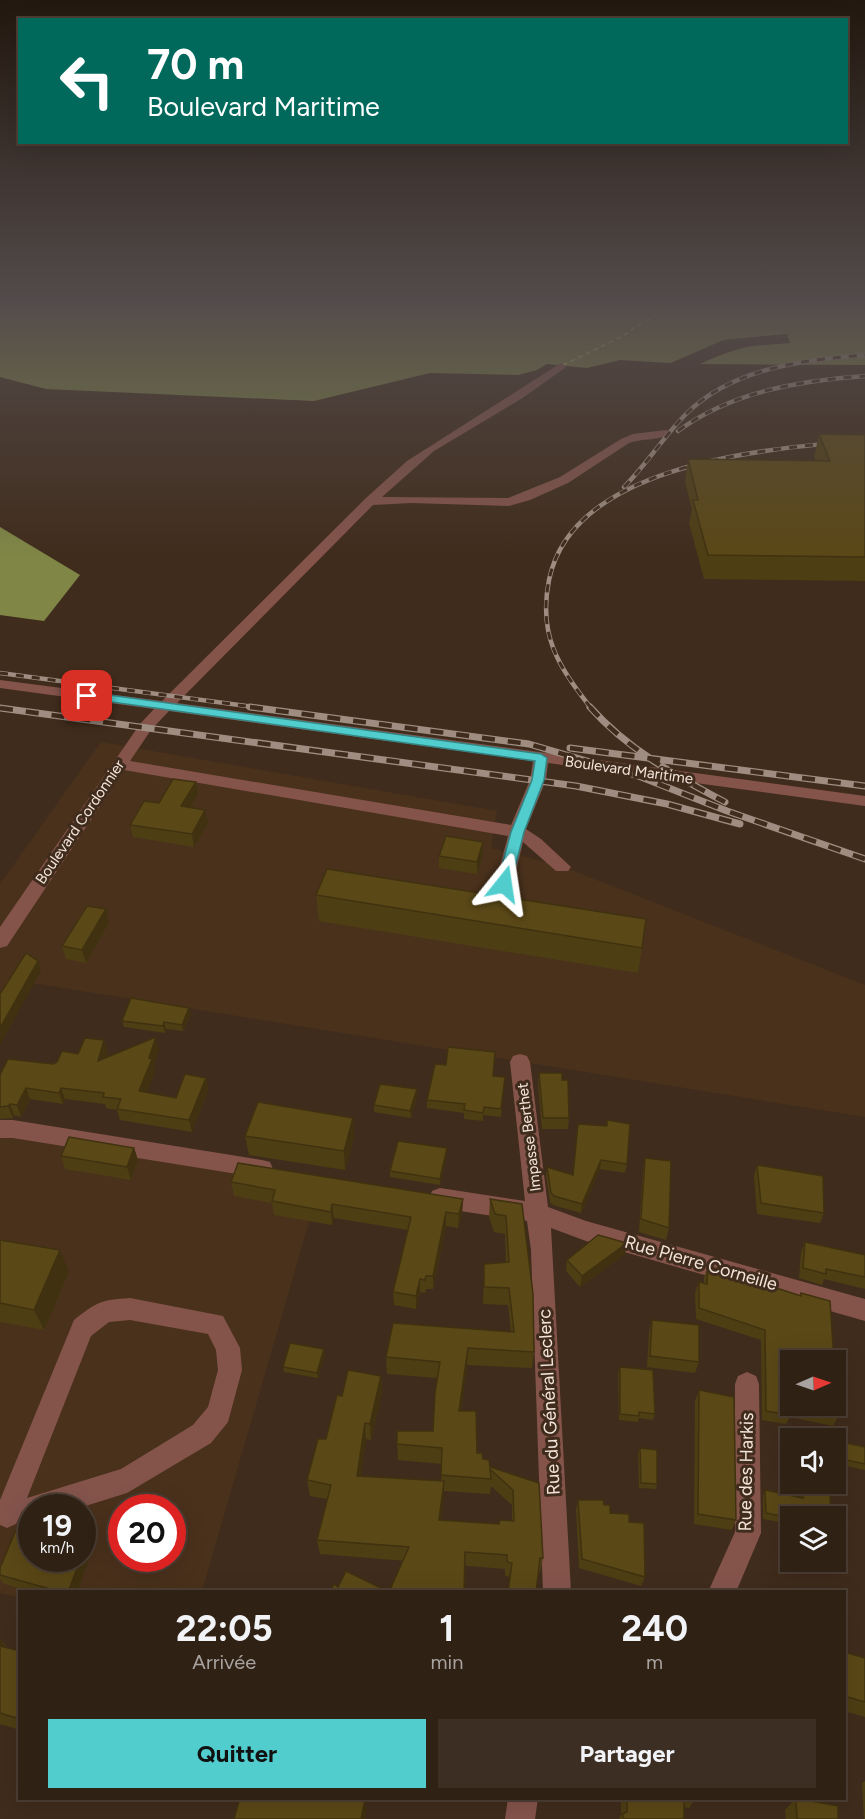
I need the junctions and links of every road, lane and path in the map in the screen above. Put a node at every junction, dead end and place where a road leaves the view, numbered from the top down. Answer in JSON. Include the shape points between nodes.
{"nodes":[{"id":1,"x":531,"y":387,"type":"edge"},
{"id":2,"x":666,"y":433,"type":"dead end"},
{"id":3,"x":564,"y":480,"type":"junction"},
{"id":4,"x":370,"y":501,"type":"junction"},
{"id":5,"x":333,"y":538,"type":"junction"},
{"id":6,"x":0,"y":684,"type":"edge"},
{"id":7,"x":165,"y":706,"type":"junction"},
{"id":8,"x":541,"y":758,"type":"junction"},
{"id":9,"x":120,"y":764,"type":"junction"},
{"id":10,"x":865,"y":801,"type":"edge"},
{"id":11,"x":517,"y":832,"type":"junction"},
{"id":12,"x":562,"y":867,"type":"dead end"},
{"id":13,"x":504,"y":884,"type":"dead end"},
{"id":14,"x":0,"y":941,"type":"edge"},
{"id":15,"x":520,"y":1062,"type":"dead end"},
{"id":16,"x":0,"y":1129,"type":"edge"},
{"id":17,"x":281,"y":1172,"type":"edge"},
{"id":18,"x":421,"y":1195,"type":"edge"},
{"id":19,"x":537,"y":1213,"type":"junction"},
{"id":20,"x":865,"y":1310,"type":"edge"},
{"id":21,"x":747,"y":1384,"type":"dead end"},
{"id":22,"x":18,"y":1512,"type":"edge"},
{"id":23,"x":558,"y":1590,"type":"edge"},
{"id":24,"x":723,"y":1590,"type":"edge"},
{"id":25,"x":523,"y":1800,"type":"edge"},
{"id":26,"x":520,"y":1819,"type":"edge"}],
"edges":[{"from":1,"to":4,"type":"street","via":[[430,449]]},
{"from":2,"to":3,"type":"street","via":[[625,441]]},
{"from":3,"to":4,"type":"street","via":[[509,502]]},
{"from":3,"to":5,"type":"street","via":[[550,494],[517,507],[393,505],[364,515]]},
{"from":4,"to":5,"type":"street"},
{"from":5,"to":7,"type":"street","name":"Boulevard Cordonnier"},
{"from":6,"to":7,"type":"street","name":"Boulevard Maritime"},
{"from":7,"to":8,"type":"street","name":"Boulevard Maritime"},
{"from":7,"to":9,"type":"street","name":"Boulevard Cordonnier"},
{"from":8,"to":10,"type":"street","name":"Boulevard Maritime"},
{"from":8,"to":11,"type":"street","via":[[538,780]]},
{"from":9,"to":11,"type":"street"},
{"from":9,"to":14,"type":"street","name":"Boulevard Cordonnier"},
{"from":11,"to":12,"type":"street","via":[[529,836]]},
{"from":11,"to":13,"type":"street"},
{"from":15,"to":19,"type":"street","name":"Impasse Berthet"},
{"from":16,"to":17,"type":"street"},
{"from":18,"to":19,"type":"street","name":"Rue Pierre Corneille"},
{"from":19,"to":20,"type":"street","name":"Rue Pierre Corneille","via":[[586,1231]]},
{"from":19,"to":23,"type":"street","name":"Rue du Général Leclerc"},
{"from":21,"to":24,"type":"street","name":"Rue des Harkis","via":[[748,1533]]},
{"from":22,"to":22,"type":"street","via":[[127,1480],[202,1434],[219,1413],[230,1370],[228,1348],[215,1324],[130,1309],[104,1311],[82,1328]]},
{"from":25,"to":26,"type":"street"}]}
